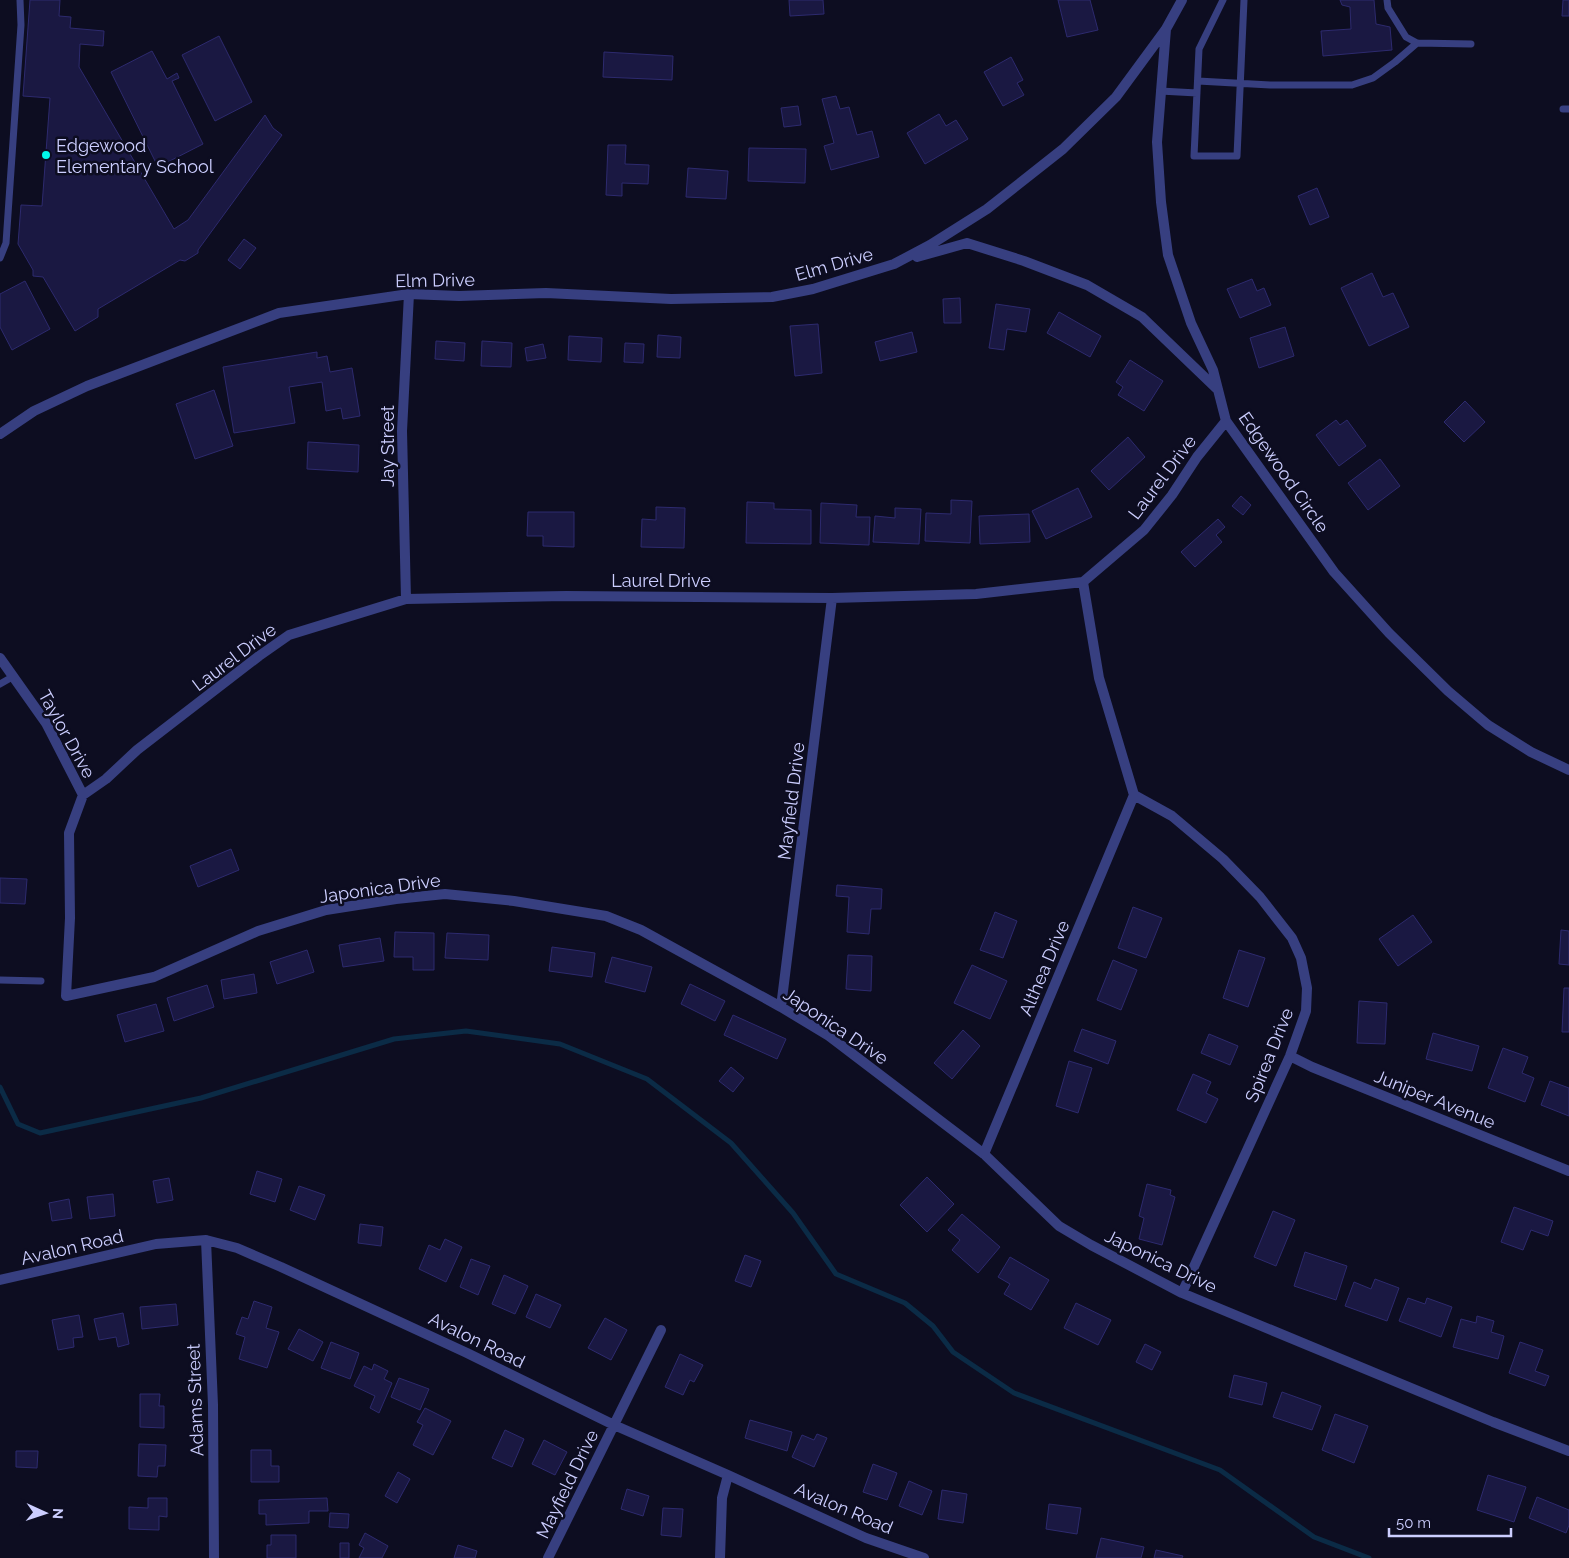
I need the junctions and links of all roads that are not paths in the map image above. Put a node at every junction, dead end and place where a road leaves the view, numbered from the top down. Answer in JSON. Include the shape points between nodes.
{"nodes":[{"id":1,"x":20,"y":0,"type":"edge"},
{"id":2,"x":1182,"y":0,"type":"edge"},
{"id":3,"x":1223,"y":0,"type":"edge"},
{"id":4,"x":1244,"y":0,"type":"edge"},
{"id":5,"x":1387,"y":0,"type":"edge"},
{"id":6,"x":1166,"y":29,"type":"junction"},
{"id":7,"x":1417,"y":44,"type":"junction"},
{"id":8,"x":1471,"y":44,"type":"dead end"},
{"id":9,"x":1198,"y":81,"type":"junction"},
{"id":10,"x":1241,"y":84,"type":"junction"},
{"id":11,"x":1160,"y":90,"type":"junction"},
{"id":12,"x":1197,"y":93,"type":"junction"},
{"id":13,"x":0,"y":258,"type":"edge"},
{"id":14,"x":894,"y":264,"type":"junction"},
{"id":15,"x":409,"y":294,"type":"junction"},
{"id":16,"x":1219,"y":390,"type":"junction"},
{"id":17,"x":1226,"y":421,"type":"junction"},
{"id":18,"x":0,"y":434,"type":"edge"},
{"id":19,"x":1082,"y":582,"type":"junction"},
{"id":20,"x":832,"y":598,"type":"junction"},
{"id":21,"x":406,"y":599,"type":"junction"},
{"id":22,"x":0,"y":658,"type":"edge"},
{"id":23,"x":14,"y":676,"type":"junction"},
{"id":24,"x":0,"y":684,"type":"edge"},
{"id":25,"x":1569,"y":770,"type":"edge"},
{"id":26,"x":83,"y":795,"type":"junction"},
{"id":27,"x":1134,"y":795,"type":"junction"},
{"id":28,"x":68,"y":952,"type":"joint"},
{"id":29,"x":0,"y":980,"type":"edge"},
{"id":30,"x":41,"y":981,"type":"dead end"},
{"id":31,"x":781,"y":1008,"type":"junction"},
{"id":32,"x":1290,"y":1056,"type":"junction"},
{"id":33,"x":984,"y":1154,"type":"junction"},
{"id":34,"x":1569,"y":1171,"type":"edge"},
{"id":35,"x":206,"y":1240,"type":"junction"},
{"id":36,"x":0,"y":1280,"type":"edge"},
{"id":37,"x":1182,"y":1293,"type":"junction"},
{"id":38,"x":660,"y":1330,"type":"dead end"},
{"id":39,"x":614,"y":1425,"type":"junction"},
{"id":40,"x":1569,"y":1451,"type":"edge"},
{"id":41,"x":728,"y":1475,"type":"junction"},
{"id":42,"x":214,"y":1558,"type":"edge"},
{"id":43,"x":548,"y":1558,"type":"edge"},
{"id":44,"x":720,"y":1558,"type":"edge"},
{"id":45,"x":924,"y":1558,"type":"edge"}],
"edges":[{"from":1,"to":13,"type":"lane","via":[[6,243]]},
{"from":2,"to":6,"type":"street","name":"Edgewood Circle"},
{"from":3,"to":9,"type":"lane","via":[[1199,49]]},
{"from":4,"to":10,"type":"lane"},
{"from":5,"to":7,"type":"lane","via":[[1388,8],[1406,37]]},
{"from":6,"to":11,"type":"street","name":"Edgewood Circle"},
{"from":6,"to":14,"type":"street","name":"Elm Drive","via":[[1116,97],[1063,149],[987,209]]},
{"from":7,"to":8,"type":"lane"},
{"from":7,"to":10,"type":"lane","via":[[1373,78],[1352,85]]},
{"from":9,"to":10,"type":"lane"},
{"from":9,"to":12,"type":"lane"},
{"from":10,"to":12,"type":"lane","via":[[1236,156],[1194,156]]},
{"from":11,"to":12,"type":"lane"},
{"from":11,"to":16,"type":"street","name":"Edgewood Circle","via":[[1157,142],[1160,202],[1168,255],[1191,323]]},
{"from":14,"to":15,"type":"street","name":"Elm Drive","via":[[813,289],[772,296],[671,299],[546,293]]},
{"from":14,"to":16,"type":"street","name":"Elm Drive","via":[[967,244],[1024,261],[1078,282],[1142,317]]},
{"from":15,"to":18,"type":"street","name":"Elm Drive","via":[[279,313],[87,386],[34,412]]},
{"from":15,"to":21,"type":"street","name":"Jay Street","via":[[402,431]]},
{"from":16,"to":17,"type":"street","name":"Edgewood Circle"},
{"from":17,"to":19,"type":"street","name":"Laurel Drive","via":[[1144,530]]},
{"from":17,"to":25,"type":"street","name":"Edgewood Circle","via":[[1334,572],[1389,634],[1488,724],[1531,752]]},
{"from":19,"to":20,"type":"street","name":"Laurel Drive","via":[[976,594]]},
{"from":19,"to":27,"type":"street","via":[[1099,678]]},
{"from":20,"to":21,"type":"street","name":"Laurel Drive","via":[[566,596]]},
{"from":20,"to":31,"type":"street","name":"Mayfield Drive"},
{"from":21,"to":26,"type":"street","name":"Laurel Drive","via":[[289,635]]},
{"from":22,"to":23,"type":"street","name":"Taylor Drive"},
{"from":23,"to":24,"type":"lane"},
{"from":23,"to":26,"type":"street","name":"Taylor Drive","via":[[46,723]]},
{"from":26,"to":28,"type":"street","name":"Taylor Drive","via":[[69,833]]},
{"from":27,"to":32,"type":"street","name":"Spirea Drive","via":[[1172,816],[1223,859],[1260,897],[1292,938],[1301,958],[1307,988],[1306,1011]]},
{"from":27,"to":33,"type":"street","name":"Althea Drive"},
{"from":28,"to":31,"type":"street","name":"Japonica Drive","via":[[66,996],[154,977],[258,932],[326,910],[446,894],[606,916],[641,930]]},
{"from":29,"to":30,"type":"lane"},
{"from":31,"to":33,"type":"street","name":"Japonica Drive","via":[[829,1036]]},
{"from":32,"to":34,"type":"street","name":"Juniper Avenue"},
{"from":32,"to":37,"type":"street","name":"Spirea Drive"},
{"from":33,"to":37,"type":"street","name":"Japonica Drive","via":[[1059,1226]]},
{"from":35,"to":36,"type":"street","name":"Avalon Road","via":[[156,1244]]},
{"from":35,"to":39,"type":"street","name":"Avalon Road","via":[[237,1248],[281,1266]]},
{"from":35,"to":42,"type":"street","name":"Adams Street"},
{"from":37,"to":40,"type":"street","name":"Japonica Drive"},
{"from":38,"to":39,"type":"street","name":"Mayfield Drive"},
{"from":39,"to":41,"type":"street","name":"Avalon Road"},
{"from":39,"to":43,"type":"street","name":"Mayfield Drive"},
{"from":41,"to":44,"type":"street","via":[[722,1498]]},
{"from":41,"to":45,"type":"street","name":"Avalon Road","via":[[866,1538]]}]}
